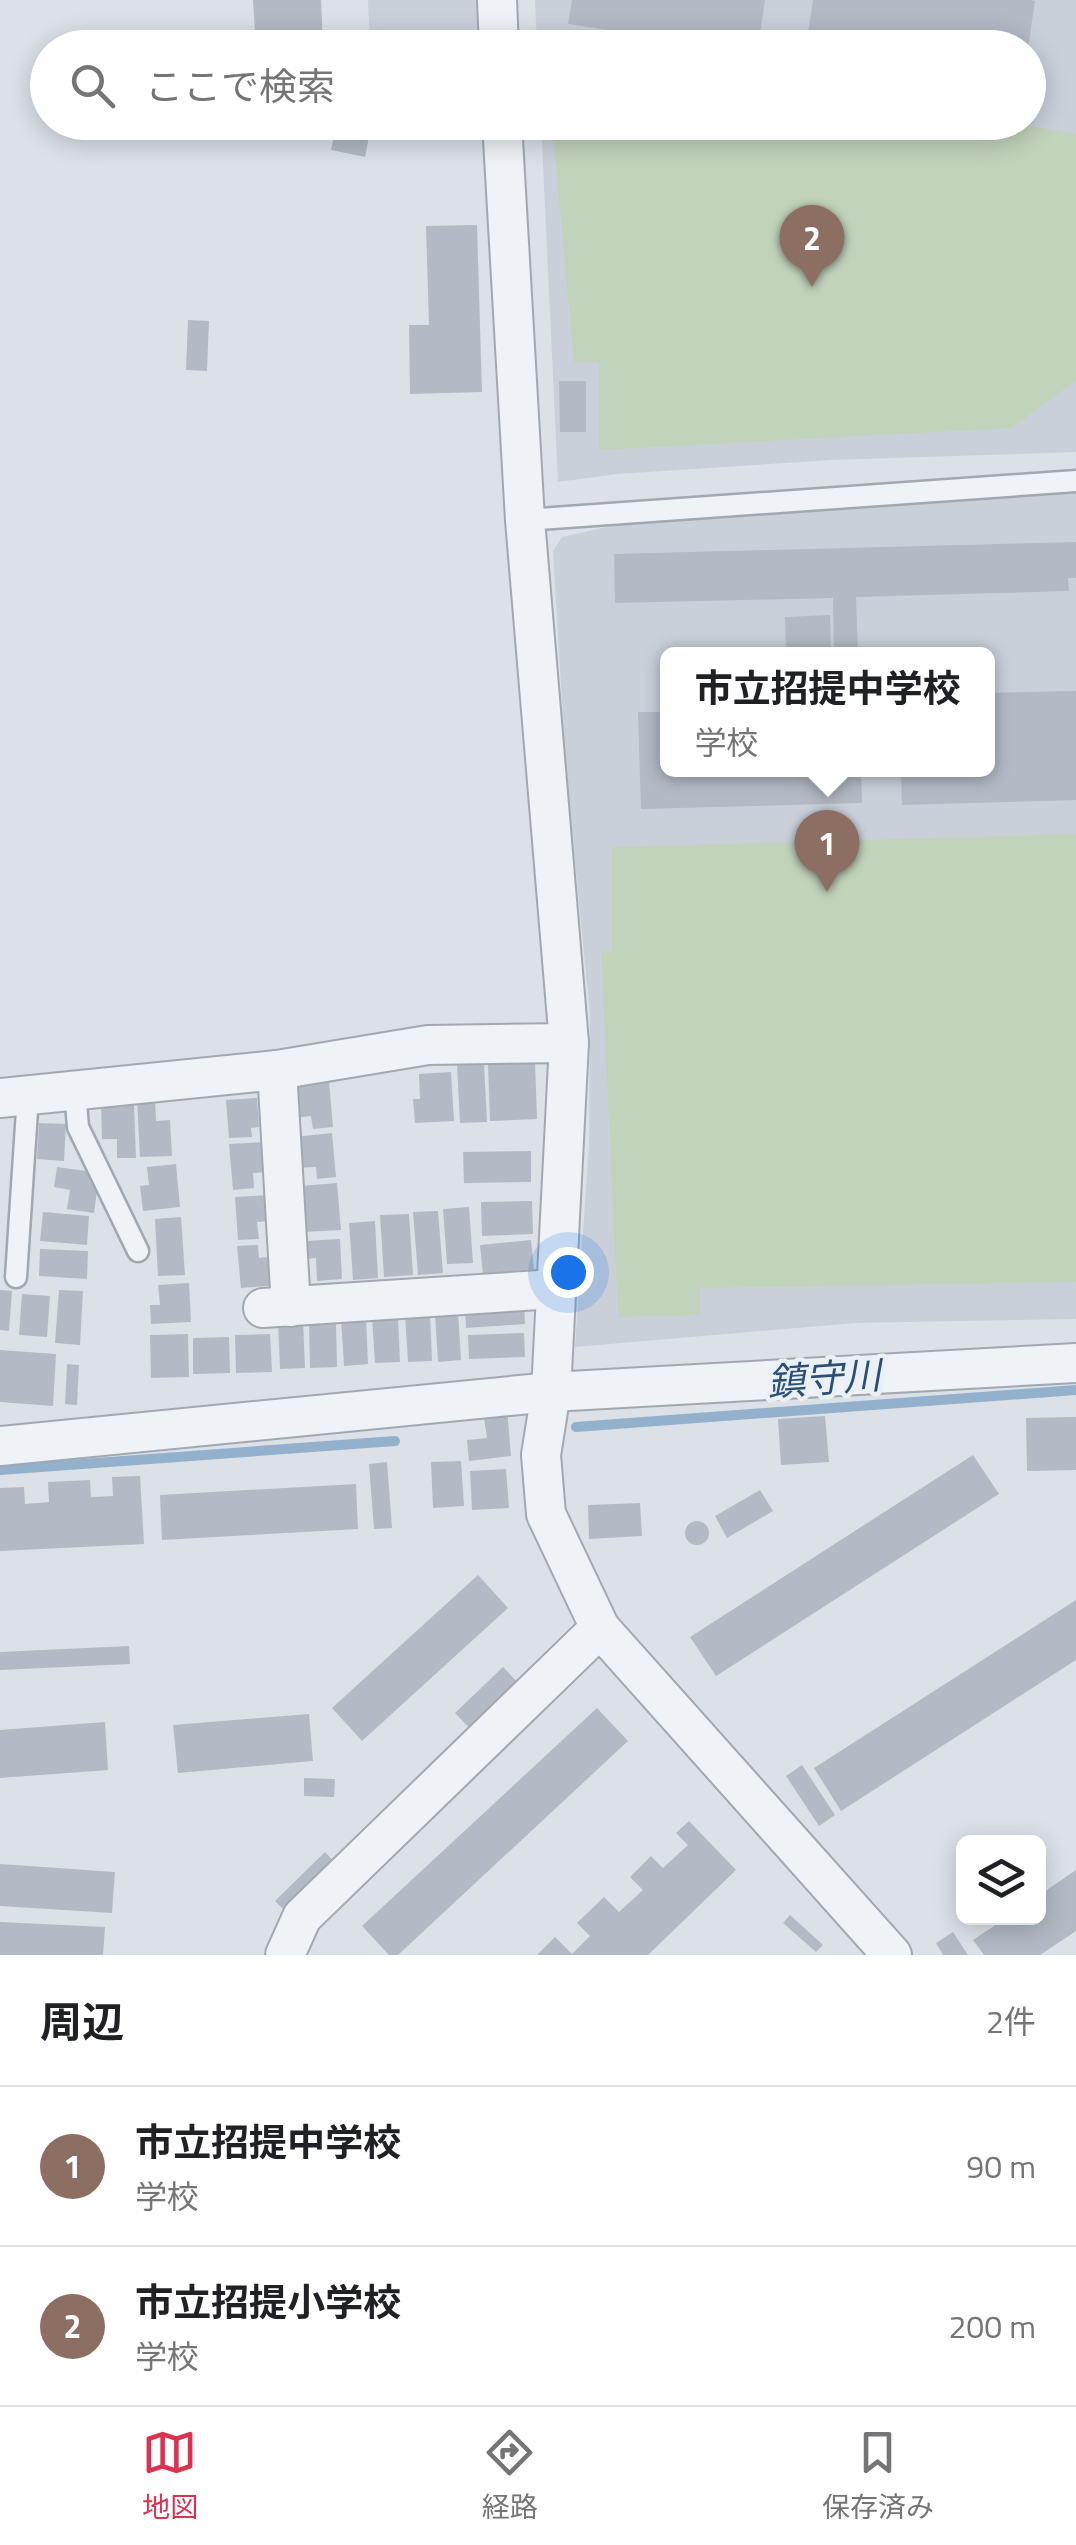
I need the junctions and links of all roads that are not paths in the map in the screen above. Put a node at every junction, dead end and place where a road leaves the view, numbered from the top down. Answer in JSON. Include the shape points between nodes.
{"nodes":[{"id":1,"x":497,"y":0,"type":"edge"},
{"id":2,"x":498,"y":30,"type":"edge"},
{"id":3,"x":503,"y":140,"type":"edge"},
{"id":4,"x":1076,"y":481,"type":"edge"},
{"id":5,"x":525,"y":520,"type":"junction"},
{"id":6,"x":569,"y":1042,"type":"junction"},
{"id":7,"x":277,"y":1070,"type":"junction"},
{"id":8,"x":75,"y":1091,"type":"junction"},
{"id":9,"x":14,"y":1097,"type":"edge"},
{"id":10,"x":138,"y":1251,"type":"dead end"},
{"id":11,"x":16,"y":1277,"type":"dead end"},
{"id":12,"x":555,"y":1289,"type":"junction"},
{"id":13,"x":1076,"y":1364,"type":"edge"},
{"id":14,"x":551,"y":1392,"type":"junction"},
{"id":15,"x":0,"y":1446,"type":"edge"},
{"id":16,"x":600,"y":1628,"type":"junction"},
{"id":17,"x":285,"y":1955,"type":"edge"},
{"id":18,"x":892,"y":1955,"type":"edge"}],
"edges":[{"from":1,"to":2,"type":"street"},
{"from":3,"to":5,"type":"street"},
{"from":4,"to":5,"type":"lane"},
{"from":5,"to":6,"type":"street"},
{"from":6,"to":7,"type":"street","via":[[428,1045]]},
{"from":6,"to":12,"type":"street"},
{"from":7,"to":8,"type":"street"},
{"from":7,"to":12,"type":"street","via":[[278,1308]]},
{"from":8,"to":9,"type":"street"},
{"from":8,"to":10,"type":"lane","via":[[78,1127]]},
{"from":9,"to":11,"type":"lane"},
{"from":12,"to":14,"type":"street"},
{"from":13,"to":14,"type":"street"},
{"from":14,"to":15,"type":"street"},
{"from":14,"to":16,"type":"street","via":[[541,1455],[546,1514]]},
{"from":16,"to":17,"type":"street","via":[[302,1917]]},
{"from":16,"to":18,"type":"street"}]}
